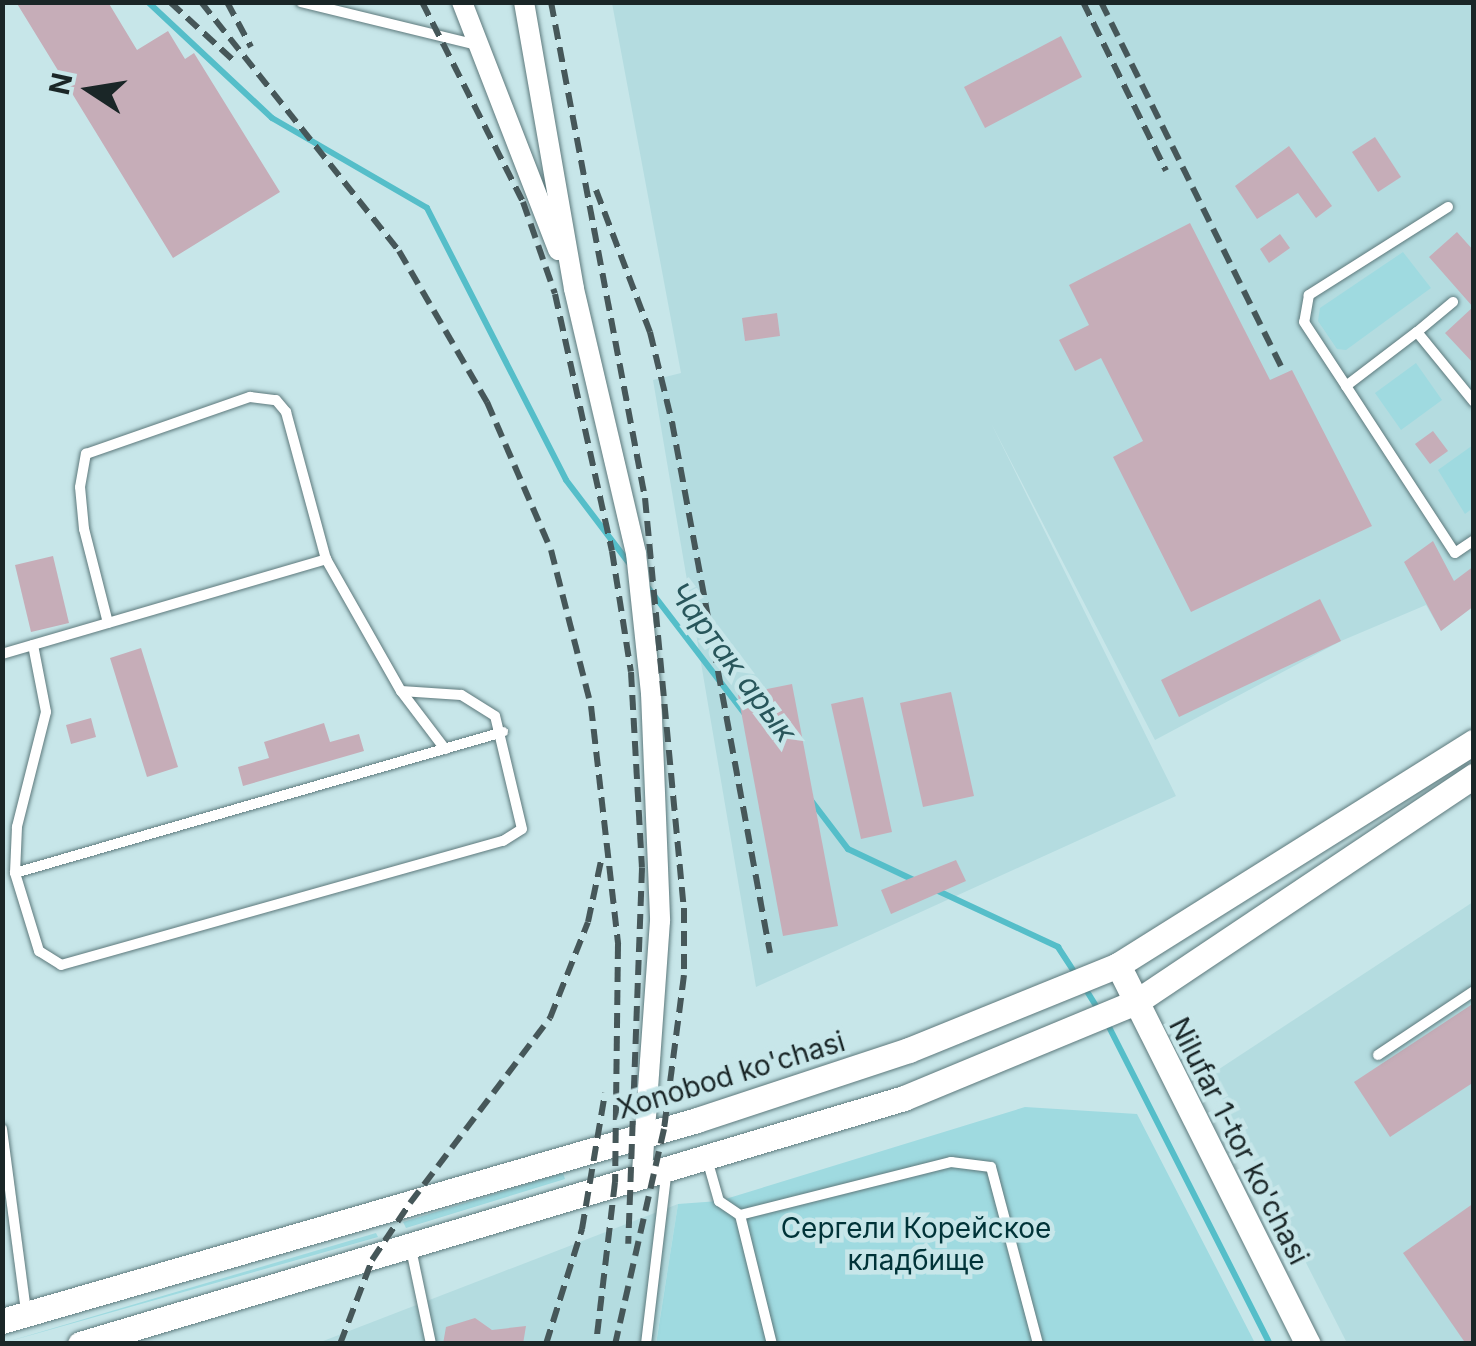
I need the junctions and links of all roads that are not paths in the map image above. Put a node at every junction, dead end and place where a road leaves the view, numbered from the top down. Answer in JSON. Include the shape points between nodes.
{"nodes":[{"id":1,"x":302,"y":2,"type":"edge"},
{"id":2,"x":462,"y":2,"type":"edge"},
{"id":3,"x":524,"y":2,"type":"edge"},
{"id":4,"x":477,"y":45,"type":"junction"},
{"id":5,"x":1448,"y":207,"type":"dead end"},
{"id":6,"x":574,"y":290,"type":"junction"},
{"id":7,"x":1453,"y":302,"type":"dead end"},
{"id":8,"x":1417,"y":332,"type":"junction"},
{"id":9,"x":1346,"y":386,"type":"junction"},
{"id":10,"x":1474,"y":402,"type":"edge"},
{"id":11,"x":1474,"y":540,"type":"edge"},
{"id":12,"x":326,"y":560,"type":"junction"},
{"id":13,"x":108,"y":623,"type":"junction"},
{"id":14,"x":33,"y":645,"type":"junction"},
{"id":15,"x":2,"y":654,"type":"edge"},
{"id":16,"x":401,"y":692,"type":"junction"},
{"id":17,"x":502,"y":732,"type":"junction"},
{"id":18,"x":1474,"y":742,"type":"edge"},
{"id":19,"x":445,"y":748,"type":"junction"},
{"id":20,"x":1427,"y":771,"type":"junction"},
{"id":21,"x":1474,"y":776,"type":"edge"},
{"id":22,"x":1442,"y":796,"type":"junction"},
{"id":23,"x":16,"y":872,"type":"junction"},
{"id":24,"x":1118,"y":965,"type":"junction"},
{"id":25,"x":1474,"y":991,"type":"edge"},
{"id":26,"x":1136,"y":1002,"type":"junction"},
{"id":27,"x":1378,"y":1056,"type":"dead end"},
{"id":28,"x":2,"y":1129,"type":"edge"},
{"id":29,"x":646,"y":1134,"type":"junction"},
{"id":30,"x":706,"y":1158,"type":"junction"},
{"id":31,"x":654,"y":1171,"type":"junction"},
{"id":32,"x":740,"y":1214,"type":"junction"},
{"id":33,"x":410,"y":1248,"type":"junction"},
{"id":34,"x":14,"y":1317,"type":"edge"},
{"id":35,"x":80,"y":1344,"type":"edge"},
{"id":36,"x":431,"y":1344,"type":"edge"},
{"id":37,"x":646,"y":1344,"type":"edge"},
{"id":38,"x":772,"y":1344,"type":"edge"},
{"id":39,"x":1038,"y":1344,"type":"edge"},
{"id":40,"x":1308,"y":1344,"type":"edge"}],
"edges":[{"from":1,"to":4,"type":"lane"},
{"from":2,"to":4,"type":"street"},
{"from":3,"to":6,"type":"street"},
{"from":4,"to":6,"type":"street"},
{"from":5,"to":9,"type":"lane","via":[[1309,295],[1304,322]]},
{"from":6,"to":29,"type":"street","via":[[636,553],[654,731],[660,921]]},
{"from":7,"to":8,"type":"lane"},
{"from":8,"to":9,"type":"lane"},
{"from":8,"to":10,"type":"lane"},
{"from":9,"to":11,"type":"lane","via":[[1455,554]]},
{"from":12,"to":13,"type":"lane"},
{"from":12,"to":13,"type":"lane","via":[[286,412],[276,400],[250,397],[86,454],[80,487],[84,529]]},
{"from":12,"to":16,"type":"lane"},
{"from":13,"to":14,"type":"lane"},
{"from":14,"to":15,"type":"lane"},
{"from":14,"to":23,"type":"lane","via":[[46,712],[17,827]]},
{"from":16,"to":17,"type":"lane","via":[[461,696],[495,716]]},
{"from":16,"to":19,"type":"lane"},
{"from":17,"to":19,"type":"lane"},
{"from":17,"to":23,"type":"lane","via":[[524,818],[522,829],[503,841],[71,965],[51,964],[38,950]]},
{"from":18,"to":20,"type":"street","name":"Xonobod ko'chasi"},
{"from":19,"to":23,"type":"lane"},
{"from":20,"to":22,"type":"street"},
{"from":20,"to":24,"type":"street","name":"Xonobod ko'chasi"},
{"from":21,"to":22,"type":"street"},
{"from":22,"to":26,"type":"street"},
{"from":24,"to":26,"type":"street","name":"Nilufar 1-tor ko'chasi"},
{"from":24,"to":29,"type":"street","name":"Xonobod ko'chasi","via":[[909,1050]]},
{"from":25,"to":27,"type":"lane"},
{"from":26,"to":30,"type":"street","via":[[904,1098]]},
{"from":26,"to":40,"type":"street","name":"Nilufar 1-tor ko'chasi"},
{"from":28,"to":34,"type":"lane"},
{"from":29,"to":31,"type":"street"},
{"from":29,"to":34,"type":"street","name":"Xonobod ko'chasi"},
{"from":30,"to":31,"type":"street"},
{"from":30,"to":32,"type":"lane","via":[[719,1201]]},
{"from":31,"to":33,"type":"street"},
{"from":31,"to":37,"type":"lane"},
{"from":32,"to":38,"type":"lane"},
{"from":32,"to":39,"type":"lane","via":[[951,1162],[991,1167]]},
{"from":33,"to":35,"type":"street"},
{"from":33,"to":36,"type":"lane"}]}
